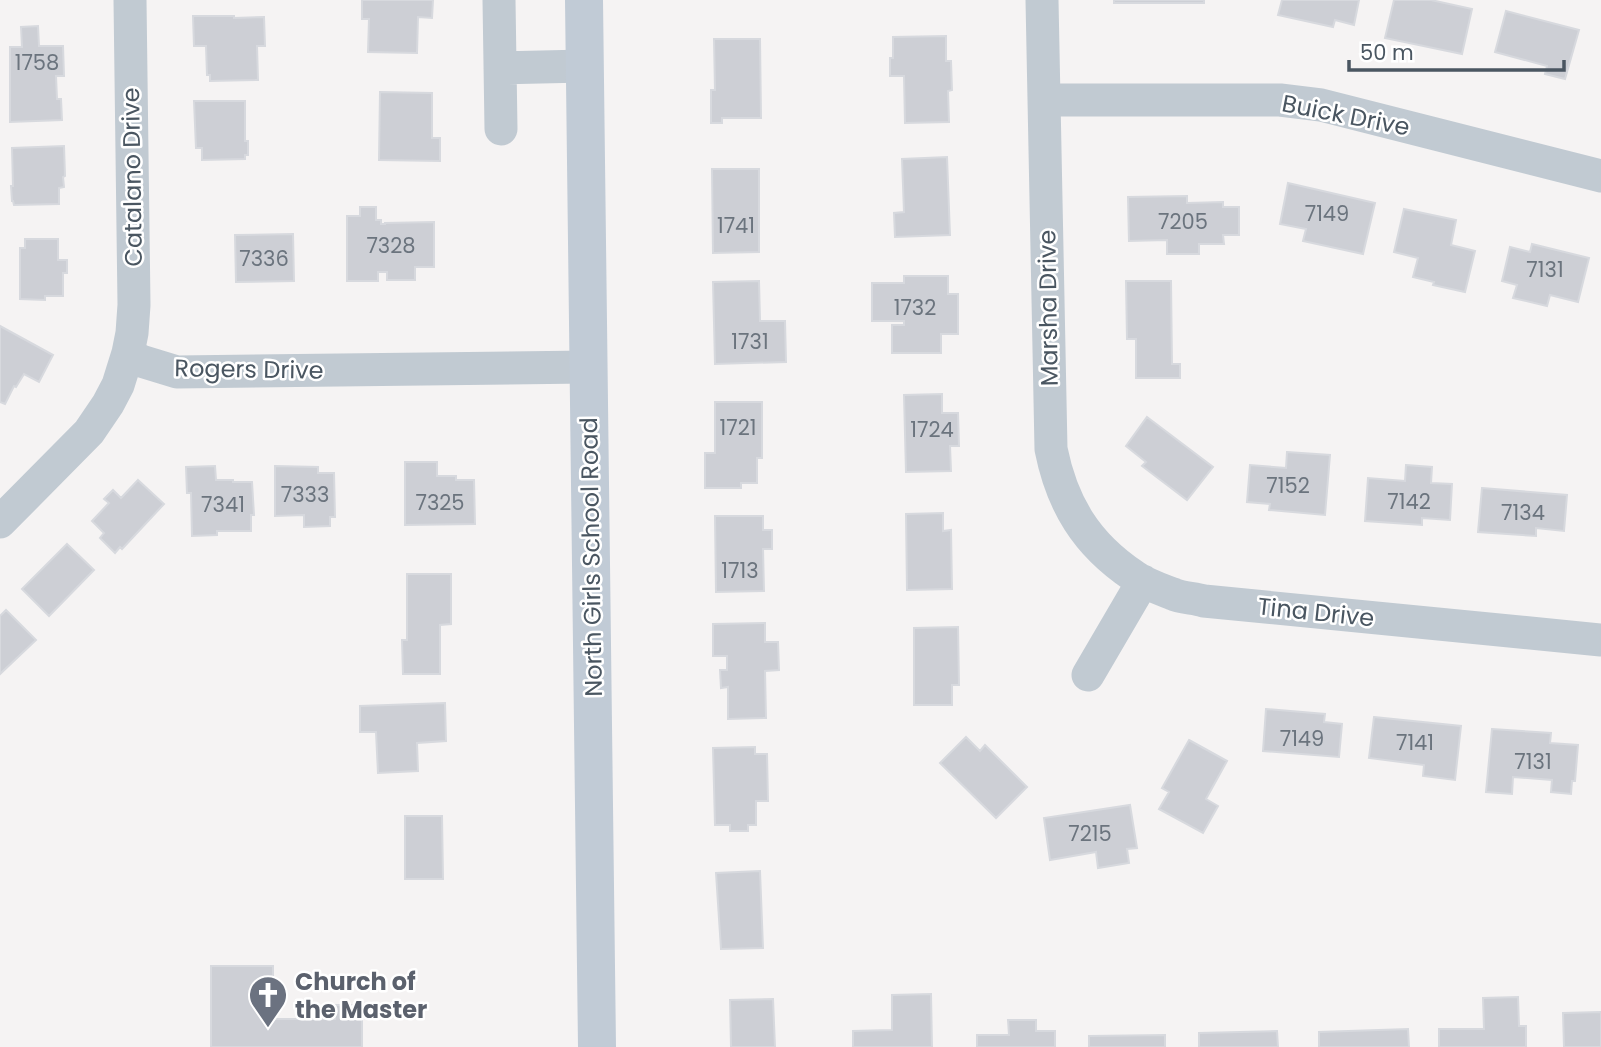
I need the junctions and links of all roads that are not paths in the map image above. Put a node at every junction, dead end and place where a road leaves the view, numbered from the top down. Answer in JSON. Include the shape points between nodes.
{"nodes":[{"id":1,"x":130,"y":0,"type":"edge"},
{"id":2,"x":499,"y":0,"type":"edge"},
{"id":3,"x":584,"y":0,"type":"edge"},
{"id":4,"x":1042,"y":0,"type":"edge"},
{"id":5,"x":585,"y":66,"type":"junction"},
{"id":6,"x":500,"y":68,"type":"junction"},
{"id":7,"x":1044,"y":100,"type":"junction"},
{"id":8,"x":501,"y":129,"type":"dead end"},
{"id":9,"x":1601,"y":176,"type":"edge"},
{"id":10,"x":128,"y":353,"type":"junction"},
{"id":11,"x":588,"y":367,"type":"junction"},
{"id":12,"x":0,"y":522,"type":"edge"},
{"id":13,"x":1143,"y":581,"type":"junction"},
{"id":14,"x":1601,"y":640,"type":"edge"},
{"id":15,"x":1088,"y":676,"type":"dead end"},
{"id":16,"x":597,"y":1047,"type":"edge"}],
"edges":[{"from":1,"to":10,"type":"street","name":"Catalano Drive","via":[[134,305]]},
{"from":2,"to":6,"type":"street"},
{"from":3,"to":5,"type":"main road","name":"North Girls School Road"},
{"from":4,"to":7,"type":"street","name":"Marsha Drive"},
{"from":5,"to":6,"type":"street"},
{"from":5,"to":11,"type":"main road","name":"North Girls School Road"},
{"from":6,"to":8,"type":"street"},
{"from":7,"to":9,"type":"street","name":"Buick Drive","via":[[1280,100],[1321,105]]},
{"from":7,"to":13,"type":"street","name":"Marsha Drive","via":[[1054,461],[1079,524],[1111,559]]},
{"from":10,"to":11,"type":"street","name":"Rogers Drive","via":[[177,372]]},
{"from":10,"to":12,"type":"street","via":[[118,385],[89,432]]},
{"from":11,"to":16,"type":"main road","name":"North Girls School Road"},
{"from":13,"to":14,"type":"street","name":"Tina Drive","via":[[1205,601]]},
{"from":13,"to":15,"type":"street"}]}
